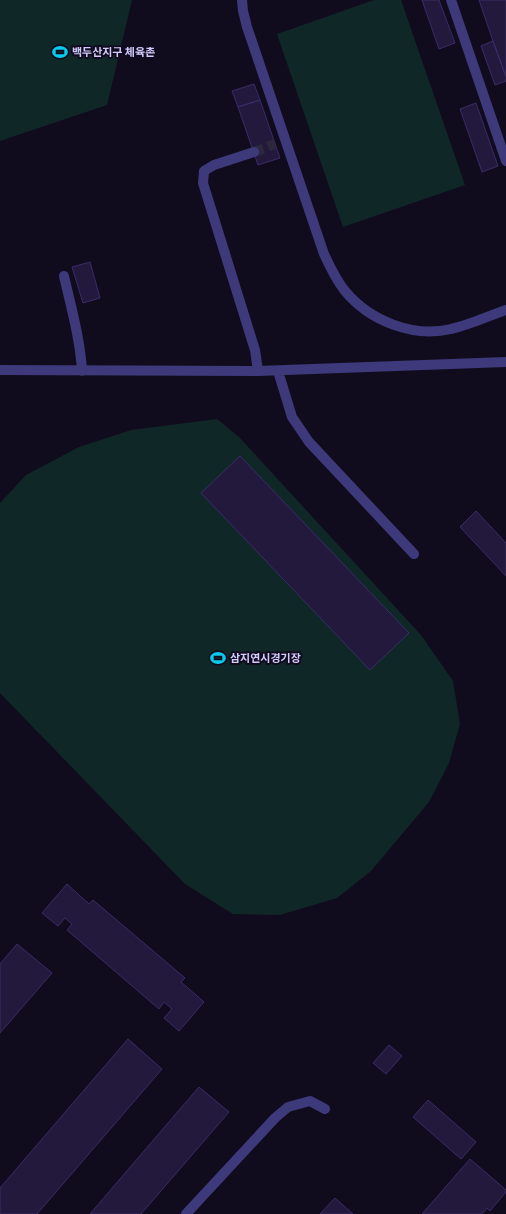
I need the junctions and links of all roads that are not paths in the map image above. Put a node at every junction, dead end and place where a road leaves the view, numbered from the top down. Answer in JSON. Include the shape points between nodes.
{"nodes":[{"id":1,"x":242,"y":0,"type":"edge"},
{"id":2,"x":451,"y":0,"type":"edge"},
{"id":3,"x":286,"y":140,"type":"junction"},
{"id":4,"x":275,"y":144,"type":"tunnel mouth"},
{"id":5,"x":254,"y":152,"type":"tunnel mouth"},
{"id":6,"x":506,"y":161,"type":"edge"},
{"id":7,"x":64,"y":276,"type":"dead end"},
{"id":8,"x":506,"y":310,"type":"edge"},
{"id":9,"x":506,"y":362,"type":"edge"},
{"id":10,"x":0,"y":370,"type":"edge"},
{"id":11,"x":82,"y":371,"type":"junction"},
{"id":12,"x":278,"y":371,"type":"junction"},
{"id":13,"x":258,"y":372,"type":"junction"},
{"id":14,"x":414,"y":554,"type":"dead end"},
{"id":15,"x":325,"y":1109,"type":"dead end"},
{"id":16,"x":186,"y":1214,"type":"edge"}],
"edges":[{"from":1,"to":3,"type":"street","via":[[248,27]]},
{"from":2,"to":6,"type":"street"},
{"from":3,"to":4,"type":"street"},
{"from":3,"to":8,"type":"street","via":[[333,274],[345,291],[365,310],[408,330],[428,332],[451,329]]},
{"from":5,"to":13,"type":"street","via":[[214,165],[204,171],[203,184],[255,350]]},
{"from":7,"to":11,"type":"street"},
{"from":9,"to":12,"type":"street"},
{"from":10,"to":11,"type":"street"},
{"from":11,"to":13,"type":"street"},
{"from":12,"to":13,"type":"street"},
{"from":12,"to":14,"type":"street","via":[[292,417],[309,442]]},
{"from":15,"to":16,"type":"street","via":[[310,1101],[288,1107]]}]}
